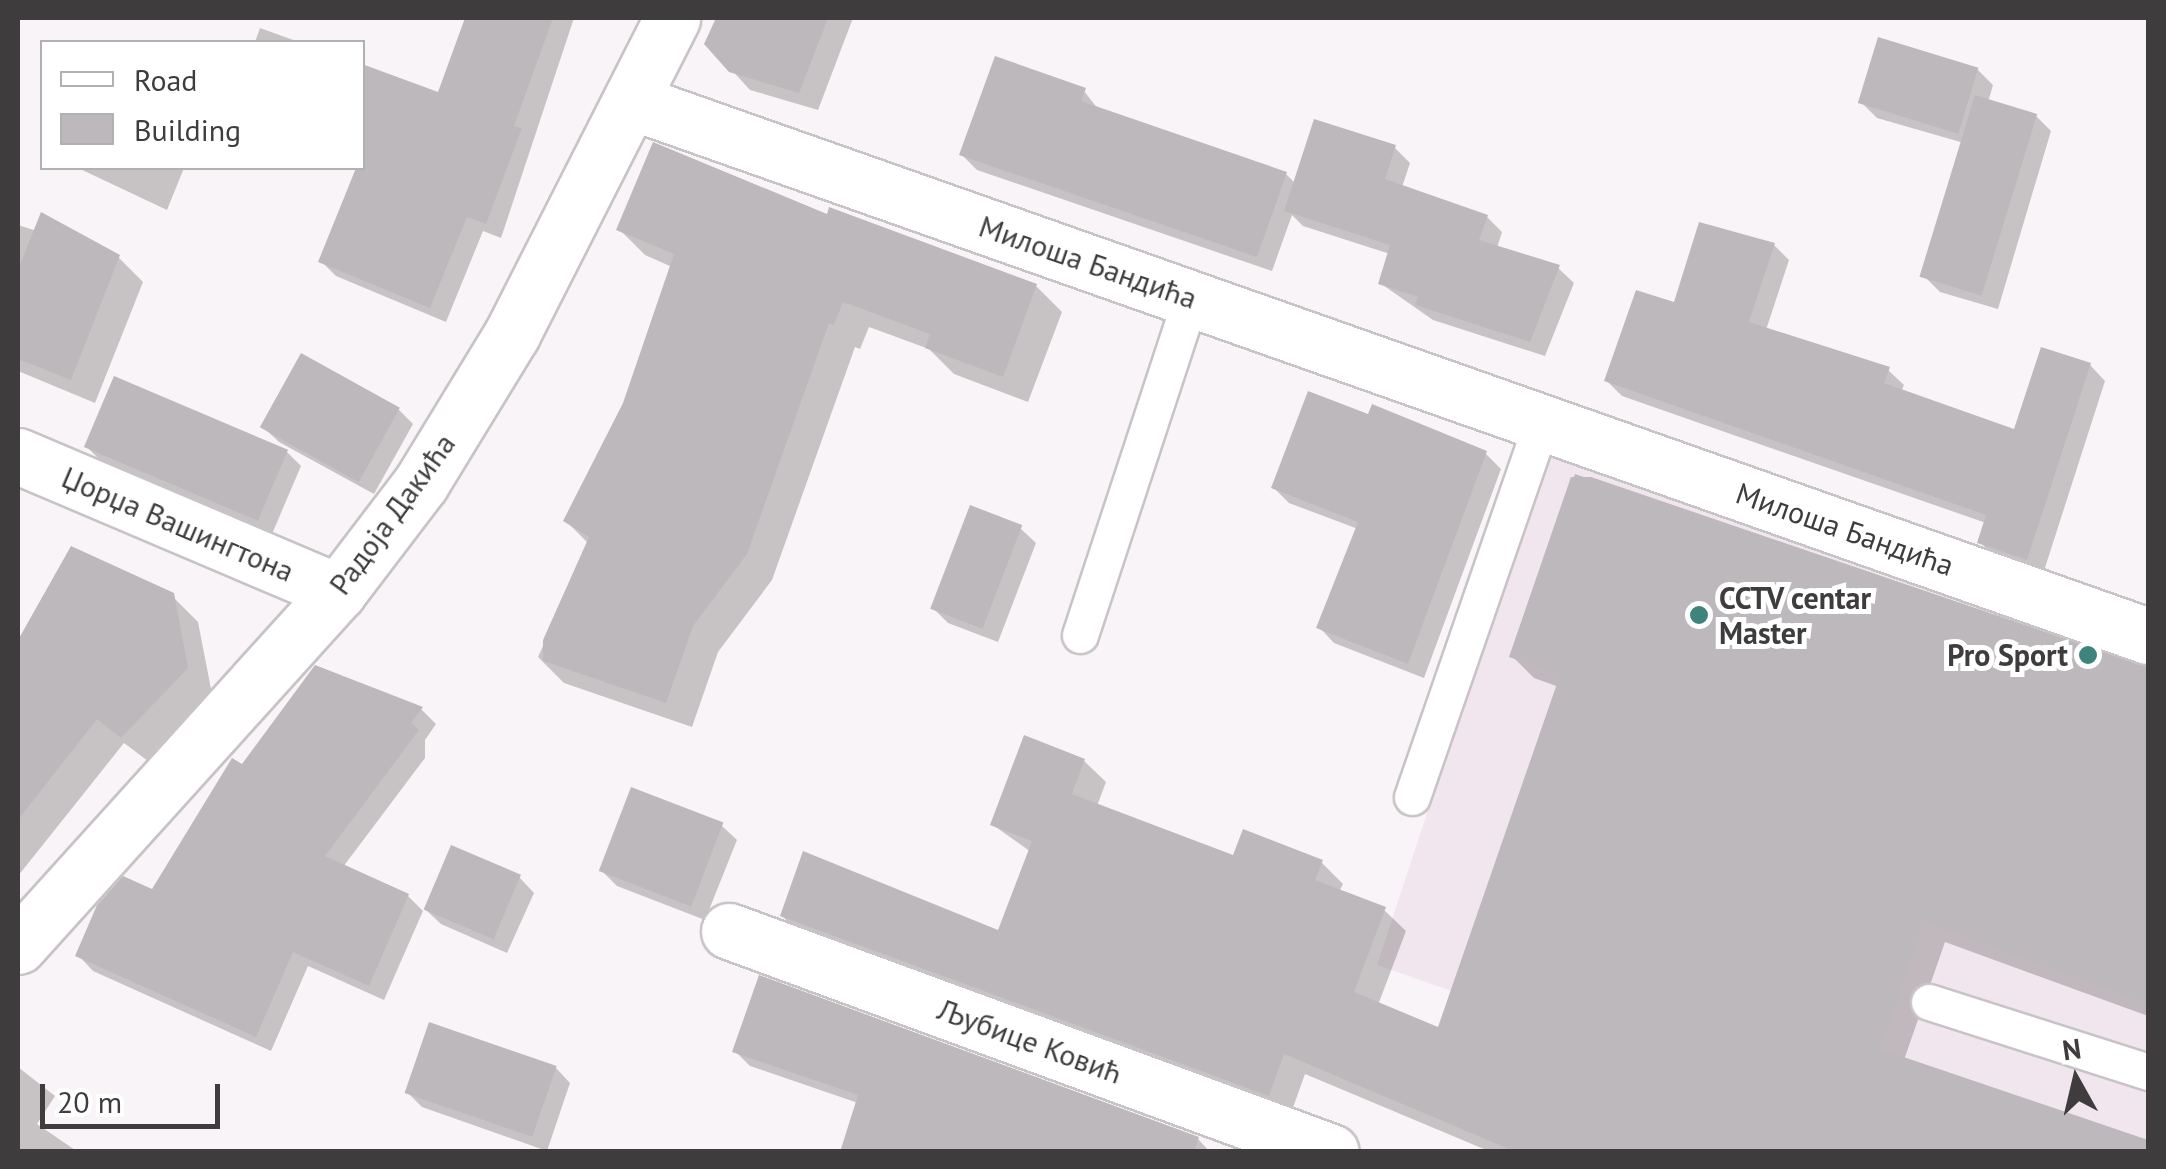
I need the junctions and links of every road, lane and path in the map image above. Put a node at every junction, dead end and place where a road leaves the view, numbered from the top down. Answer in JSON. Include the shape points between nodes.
{"nodes":[{"id":1,"x":672,"y":18,"type":"edge"},
{"id":2,"x":633,"y":102,"type":"junction"},
{"id":3,"x":1191,"y":298,"type":"junction"},
{"id":4,"x":1542,"y":422,"type":"junction"},
{"id":5,"x":18,"y":456,"type":"edge"},
{"id":6,"x":338,"y":592,"type":"junction"},
{"id":7,"x":1080,"y":635,"type":"dead end"},
{"id":8,"x":2148,"y":636,"type":"edge"},
{"id":9,"x":1412,"y":797,"type":"dead end"},
{"id":10,"x":728,"y":932,"type":"dead end"},
{"id":11,"x":18,"y":946,"type":"edge"},
{"id":12,"x":1929,"y":1002,"type":"dead end"},
{"id":13,"x":2148,"y":1072,"type":"edge"},
{"id":14,"x":1331,"y":1152,"type":"edge"}],
"edges":[{"from":1,"to":2,"type":"street","name":"Радоја Дакића"},
{"from":2,"to":3,"type":"street","name":"Милоша Бандића"},
{"from":2,"to":6,"type":"street","name":"Радоја Дакића","via":[[512,334],[421,483]]},
{"from":3,"to":4,"type":"street","name":"Милоша Бандића"},
{"from":3,"to":7,"type":"lane"},
{"from":4,"to":8,"type":"street","name":"Милоша Бандића"},
{"from":4,"to":9,"type":"lane"},
{"from":5,"to":6,"type":"street","name":"Џорџа Вашингтона"},
{"from":6,"to":11,"type":"street","name":"Радоја Дакића"},
{"from":10,"to":14,"type":"street","name":"Љубице Ковић"},
{"from":12,"to":13,"type":"lane"}]}
